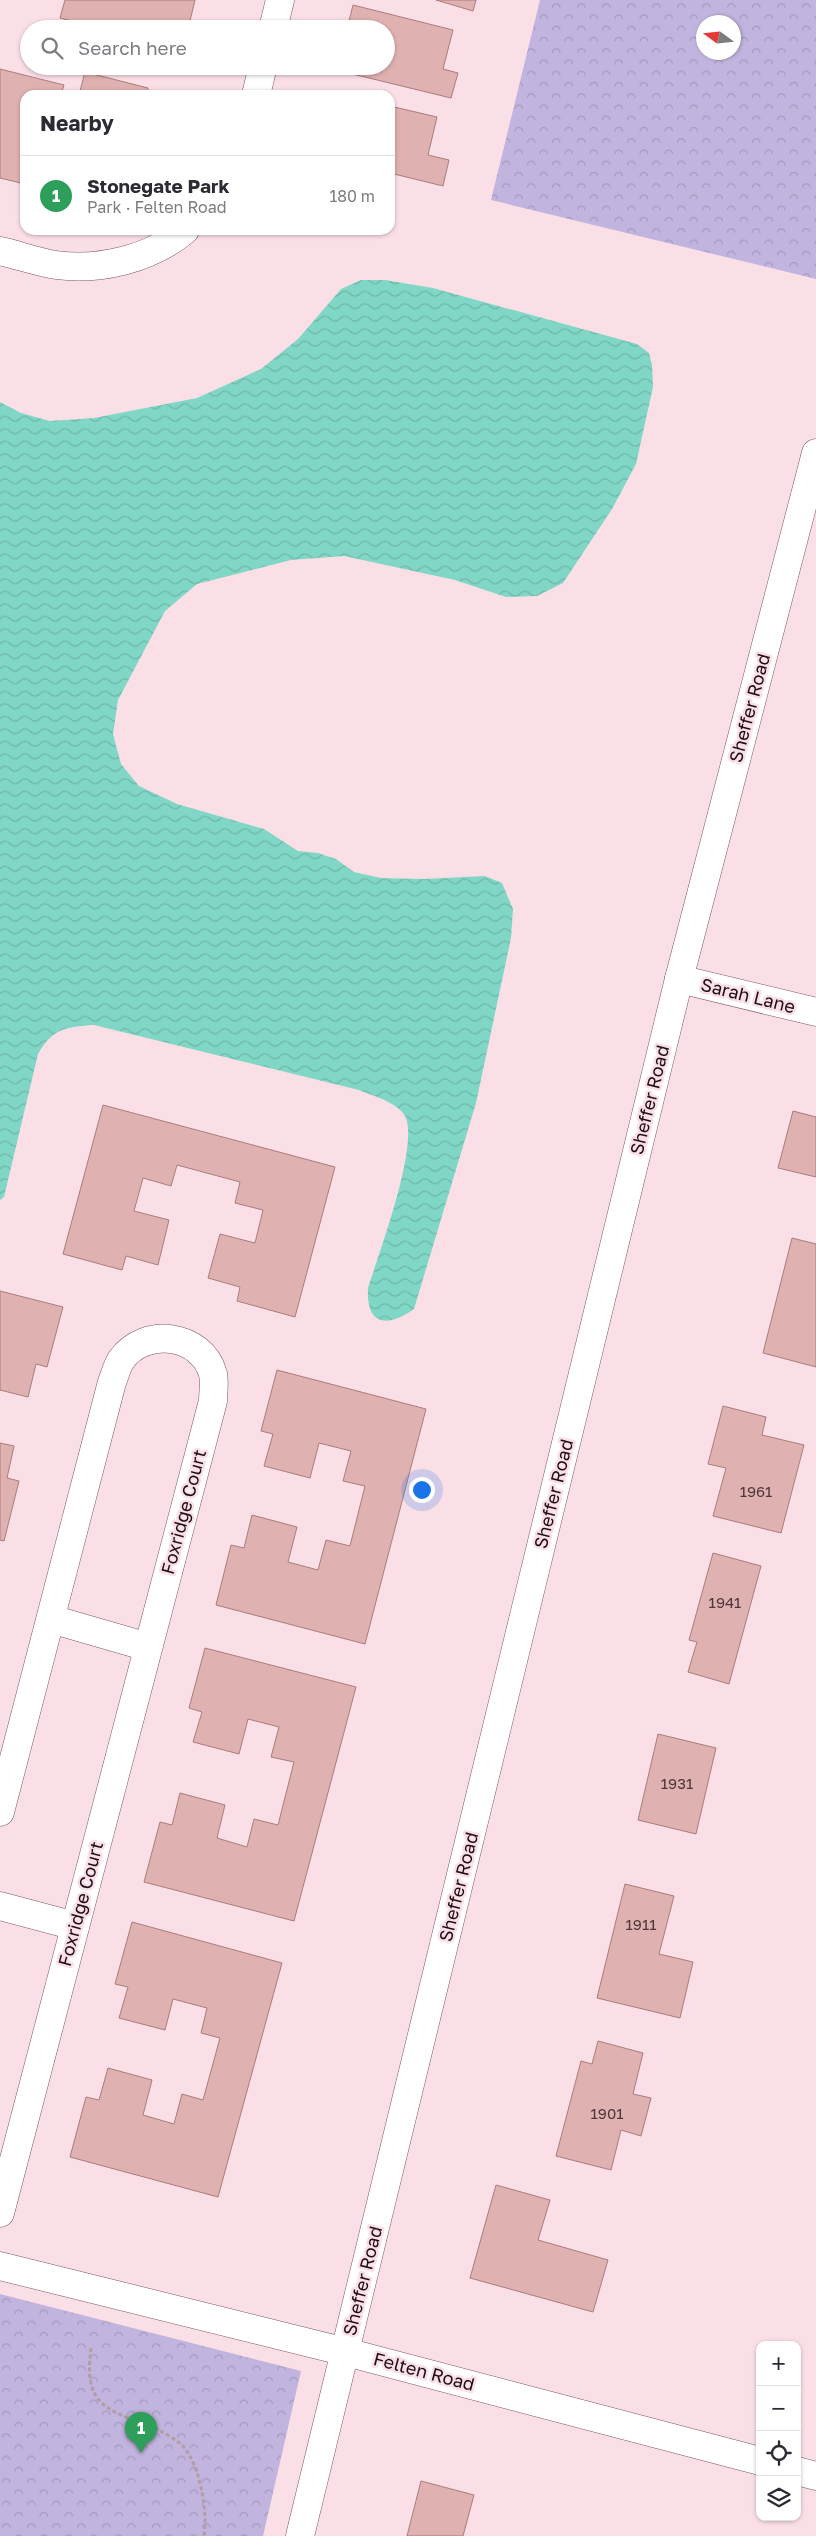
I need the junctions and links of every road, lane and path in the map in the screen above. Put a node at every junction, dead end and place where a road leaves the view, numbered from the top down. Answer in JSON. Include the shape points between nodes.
{"nodes":[{"id":1,"x":280,"y":0,"type":"edge"},
{"id":2,"x":275,"y":20,"type":"edge"},
{"id":3,"x":261,"y":75,"type":"edge"},
{"id":4,"x":257,"y":90,"type":"edge"},
{"id":5,"x":178,"y":235,"type":"edge"},
{"id":6,"x":0,"y":251,"type":"edge"},
{"id":7,"x":816,"y":453,"type":"edge"},
{"id":8,"x":679,"y":979,"type":"junction"},
{"id":9,"x":816,"y":1012,"type":"edge"},
{"id":10,"x":51,"y":1619,"type":"junction"},
{"id":11,"x":148,"y":1646,"type":"junction"},
{"id":12,"x":0,"y":1812,"type":"edge"},
{"id":13,"x":0,"y":1906,"type":"edge"},
{"id":14,"x":75,"y":1926,"type":"junction"},
{"id":15,"x":0,"y":2213,"type":"edge"},
{"id":16,"x":0,"y":2266,"type":"edge"},
{"id":17,"x":91,"y":2348,"type":"dead end"},
{"id":18,"x":346,"y":2352,"type":"junction"},
{"id":19,"x":756,"y":2460,"type":"edge"},
{"id":20,"x":801,"y":2472,"type":"edge"},
{"id":21,"x":816,"y":2476,"type":"edge"},
{"id":22,"x":204,"y":2536,"type":"edge"},
{"id":23,"x":300,"y":2536,"type":"edge"}],
"edges":[{"from":1,"to":2,"type":"street"},
{"from":3,"to":4,"type":"street"},
{"from":5,"to":6,"type":"street","via":[[133,258],[93,267],[55,265]]},
{"from":7,"to":8,"type":"street","name":"Sheffer Road"},
{"from":8,"to":9,"type":"street","name":"Sarah Lane"},
{"from":8,"to":18,"type":"street","name":"Sheffer Road"},
{"from":10,"to":11,"type":"street"},
{"from":10,"to":11,"type":"street","name":"Foxridge Court","via":[[112,1382],[121,1360],[139,1345],[162,1338],[184,1341],[204,1355],[214,1375],[213,1401]]},
{"from":10,"to":12,"type":"street","name":"Foxridge Court"},
{"from":11,"to":14,"type":"street","name":"Foxridge Court"},
{"from":13,"to":14,"type":"street"},
{"from":14,"to":15,"type":"street","name":"Foxridge Court"},
{"from":16,"to":18,"type":"street","name":"Felten Road"},
{"from":17,"to":22,"type":"path","via":[[89,2374],[103,2405],[161,2431],[182,2446],[194,2466],[204,2496]]},
{"from":18,"to":19,"type":"street","name":"Felten Road"},
{"from":18,"to":23,"type":"street","name":"Sheffer Road"},
{"from":20,"to":21,"type":"street"}]}
